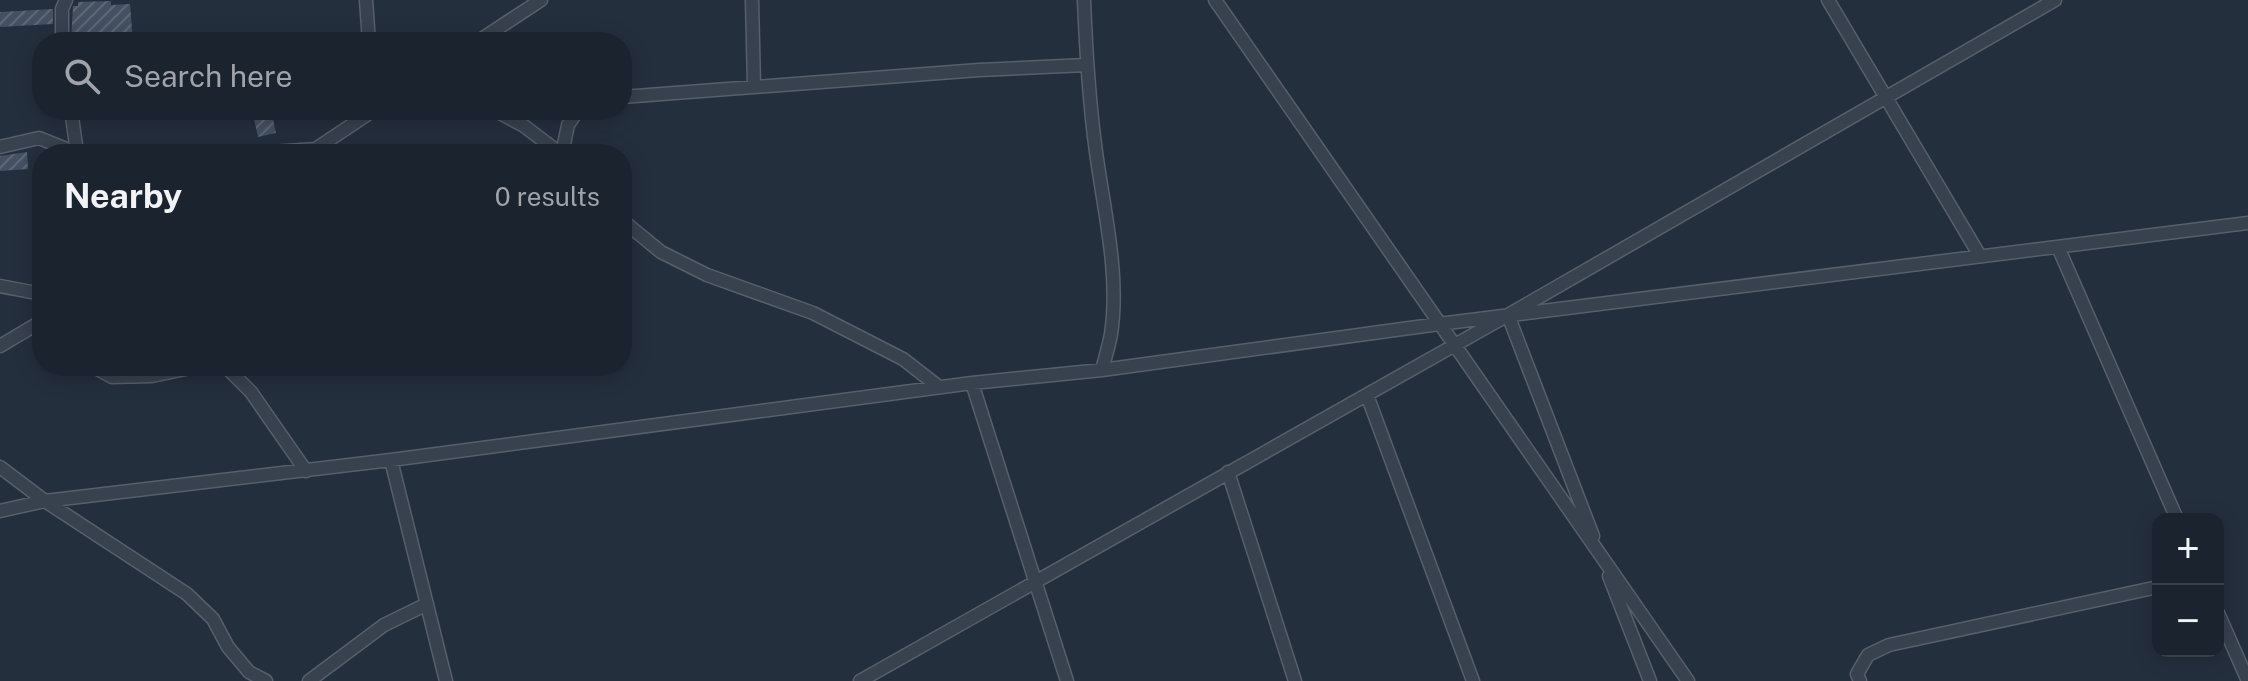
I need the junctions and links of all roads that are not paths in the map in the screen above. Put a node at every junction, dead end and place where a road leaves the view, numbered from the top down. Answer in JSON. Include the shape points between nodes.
{"nodes":[{"id":1,"x":66,"y":0,"type":"edge"},
{"id":2,"x":366,"y":0,"type":"edge"},
{"id":3,"x":541,"y":0,"type":"edge"},
{"id":4,"x":752,"y":0,"type":"edge"},
{"id":5,"x":1084,"y":0,"type":"edge"},
{"id":6,"x":1215,"y":0,"type":"edge"},
{"id":7,"x":1828,"y":0,"type":"edge"},
{"id":8,"x":2055,"y":0,"type":"edge"},
{"id":9,"x":62,"y":32,"type":"edge"},
{"id":10,"x":368,"y":32,"type":"edge"},
{"id":11,"x":492,"y":32,"type":"edge"},
{"id":12,"x":1086,"y":65,"type":"junction"},
{"id":13,"x":754,"y":86,"type":"junction"},
{"id":14,"x":632,"y":96,"type":"edge"},
{"id":15,"x":1885,"y":98,"type":"junction"},
{"id":16,"x":73,"y":120,"type":"edge"},
{"id":17,"x":359,"y":120,"type":"edge"},
{"id":18,"x":513,"y":120,"type":"edge"},
{"id":19,"x":571,"y":120,"type":"edge"},
{"id":20,"x":55,"y":144,"type":"edge"},
{"id":21,"x":77,"y":144,"type":"edge"},
{"id":22,"x":323,"y":144,"type":"edge"},
{"id":23,"x":548,"y":144,"type":"edge"},
{"id":24,"x":564,"y":144,"type":"edge"},
{"id":25,"x":0,"y":147,"type":"edge"},
{"id":26,"x":2248,"y":223,"type":"edge"},
{"id":27,"x":632,"y":228,"type":"edge"},
{"id":28,"x":2058,"y":247,"type":"junction"},
{"id":29,"x":1980,"y":256,"type":"junction"},
{"id":30,"x":0,"y":286,"type":"edge"},
{"id":31,"x":32,"y":292,"type":"edge"},
{"id":32,"x":1508,"y":315,"type":"junction"},
{"id":33,"x":1439,"y":324,"type":"junction"},
{"id":34,"x":32,"y":327,"type":"edge"},
{"id":35,"x":0,"y":346,"type":"edge"},
{"id":36,"x":1454,"y":346,"type":"junction"},
{"id":37,"x":1102,"y":370,"type":"junction"},
{"id":38,"x":110,"y":376,"type":"edge"},
{"id":39,"x":152,"y":376,"type":"edge"},
{"id":40,"x":235,"y":376,"type":"edge"},
{"id":41,"x":972,"y":383,"type":"junction"},
{"id":42,"x":939,"y":387,"type":"junction"},
{"id":43,"x":1367,"y":395,"type":"junction"},
{"id":44,"x":391,"y":460,"type":"junction"},
{"id":45,"x":0,"y":467,"type":"edge"},
{"id":46,"x":306,"y":471,"type":"junction"},
{"id":47,"x":1228,"y":472,"type":"junction"},
{"id":48,"x":45,"y":501,"type":"junction"},
{"id":49,"x":0,"y":511,"type":"edge"},
{"id":50,"x":2174,"y":513,"type":"edge"},
{"id":51,"x":1601,"y":555,"type":"junction"},
{"id":52,"x":1035,"y":580,"type":"junction"},
{"id":53,"x":2152,"y":588,"type":"edge"},
{"id":54,"x":427,"y":604,"type":"junction"},
{"id":55,"x":2224,"y":627,"type":"edge"},
{"id":56,"x":266,"y":681,"type":"edge"},
{"id":57,"x":309,"y":681,"type":"edge"},
{"id":58,"x":446,"y":681,"type":"edge"},
{"id":59,"x":860,"y":681,"type":"edge"},
{"id":60,"x":1067,"y":681,"type":"edge"},
{"id":61,"x":1295,"y":681,"type":"edge"},
{"id":62,"x":1473,"y":681,"type":"edge"},
{"id":63,"x":1650,"y":681,"type":"edge"},
{"id":64,"x":1688,"y":681,"type":"edge"},
{"id":65,"x":1860,"y":681,"type":"edge"},
{"id":66,"x":2248,"y":681,"type":"edge"}],
"edges":[{"from":1,"to":9,"type":"street"},
{"from":2,"to":10,"type":"street"},
{"from":3,"to":11,"type":"street"},
{"from":4,"to":13,"type":"street"},
{"from":5,"to":12,"type":"street"},
{"from":6,"to":33,"type":"street"},
{"from":7,"to":15,"type":"street"},
{"from":8,"to":15,"type":"street"},
{"from":12,"to":13,"type":"street"},
{"from":12,"to":37,"type":"street","via":[[1112,273],[1111,333]]},
{"from":13,"to":14,"type":"street"},
{"from":15,"to":29,"type":"street"},
{"from":15,"to":32,"type":"street"},
{"from":16,"to":21,"type":"street"},
{"from":17,"to":22,"type":"street"},
{"from":18,"to":23,"type":"street"},
{"from":19,"to":24,"type":"street"},
{"from":20,"to":25,"type":"street","via":[[39,138]]},
{"from":26,"to":28,"type":"street"},
{"from":27,"to":42,"type":"street","via":[[661,252],[707,275],[813,313],[903,359]]},
{"from":28,"to":29,"type":"street"},
{"from":28,"to":50,"type":"street"},
{"from":29,"to":32,"type":"street"},
{"from":30,"to":31,"type":"street"},
{"from":32,"to":33,"type":"street"},
{"from":32,"to":36,"type":"street"},
{"from":32,"to":51,"type":"street"},
{"from":33,"to":36,"type":"street"},
{"from":33,"to":37,"type":"street"},
{"from":34,"to":35,"type":"street"},
{"from":36,"to":43,"type":"street"},
{"from":36,"to":51,"type":"street"},
{"from":37,"to":41,"type":"street"},
{"from":38,"to":39,"type":"street"},
{"from":40,"to":46,"type":"street"},
{"from":41,"to":42,"type":"street"},
{"from":41,"to":52,"type":"street"},
{"from":42,"to":44,"type":"street"},
{"from":43,"to":47,"type":"street"},
{"from":43,"to":62,"type":"street"},
{"from":44,"to":46,"type":"street"},
{"from":44,"to":54,"type":"street"},
{"from":45,"to":48,"type":"street"},
{"from":46,"to":48,"type":"street"},
{"from":47,"to":52,"type":"street"},
{"from":47,"to":61,"type":"street"},
{"from":48,"to":49,"type":"street"},
{"from":48,"to":56,"type":"street","via":[[187,594],[213,619],[249,672]]},
{"from":51,"to":63,"type":"street"},
{"from":51,"to":64,"type":"street"},
{"from":52,"to":59,"type":"street"},
{"from":52,"to":60,"type":"street"},
{"from":53,"to":65,"type":"street","via":[[1889,645],[1868,655],[1857,674]]},
{"from":54,"to":57,"type":"street","via":[[384,625]]},
{"from":54,"to":58,"type":"street"},
{"from":55,"to":66,"type":"street"}]}
